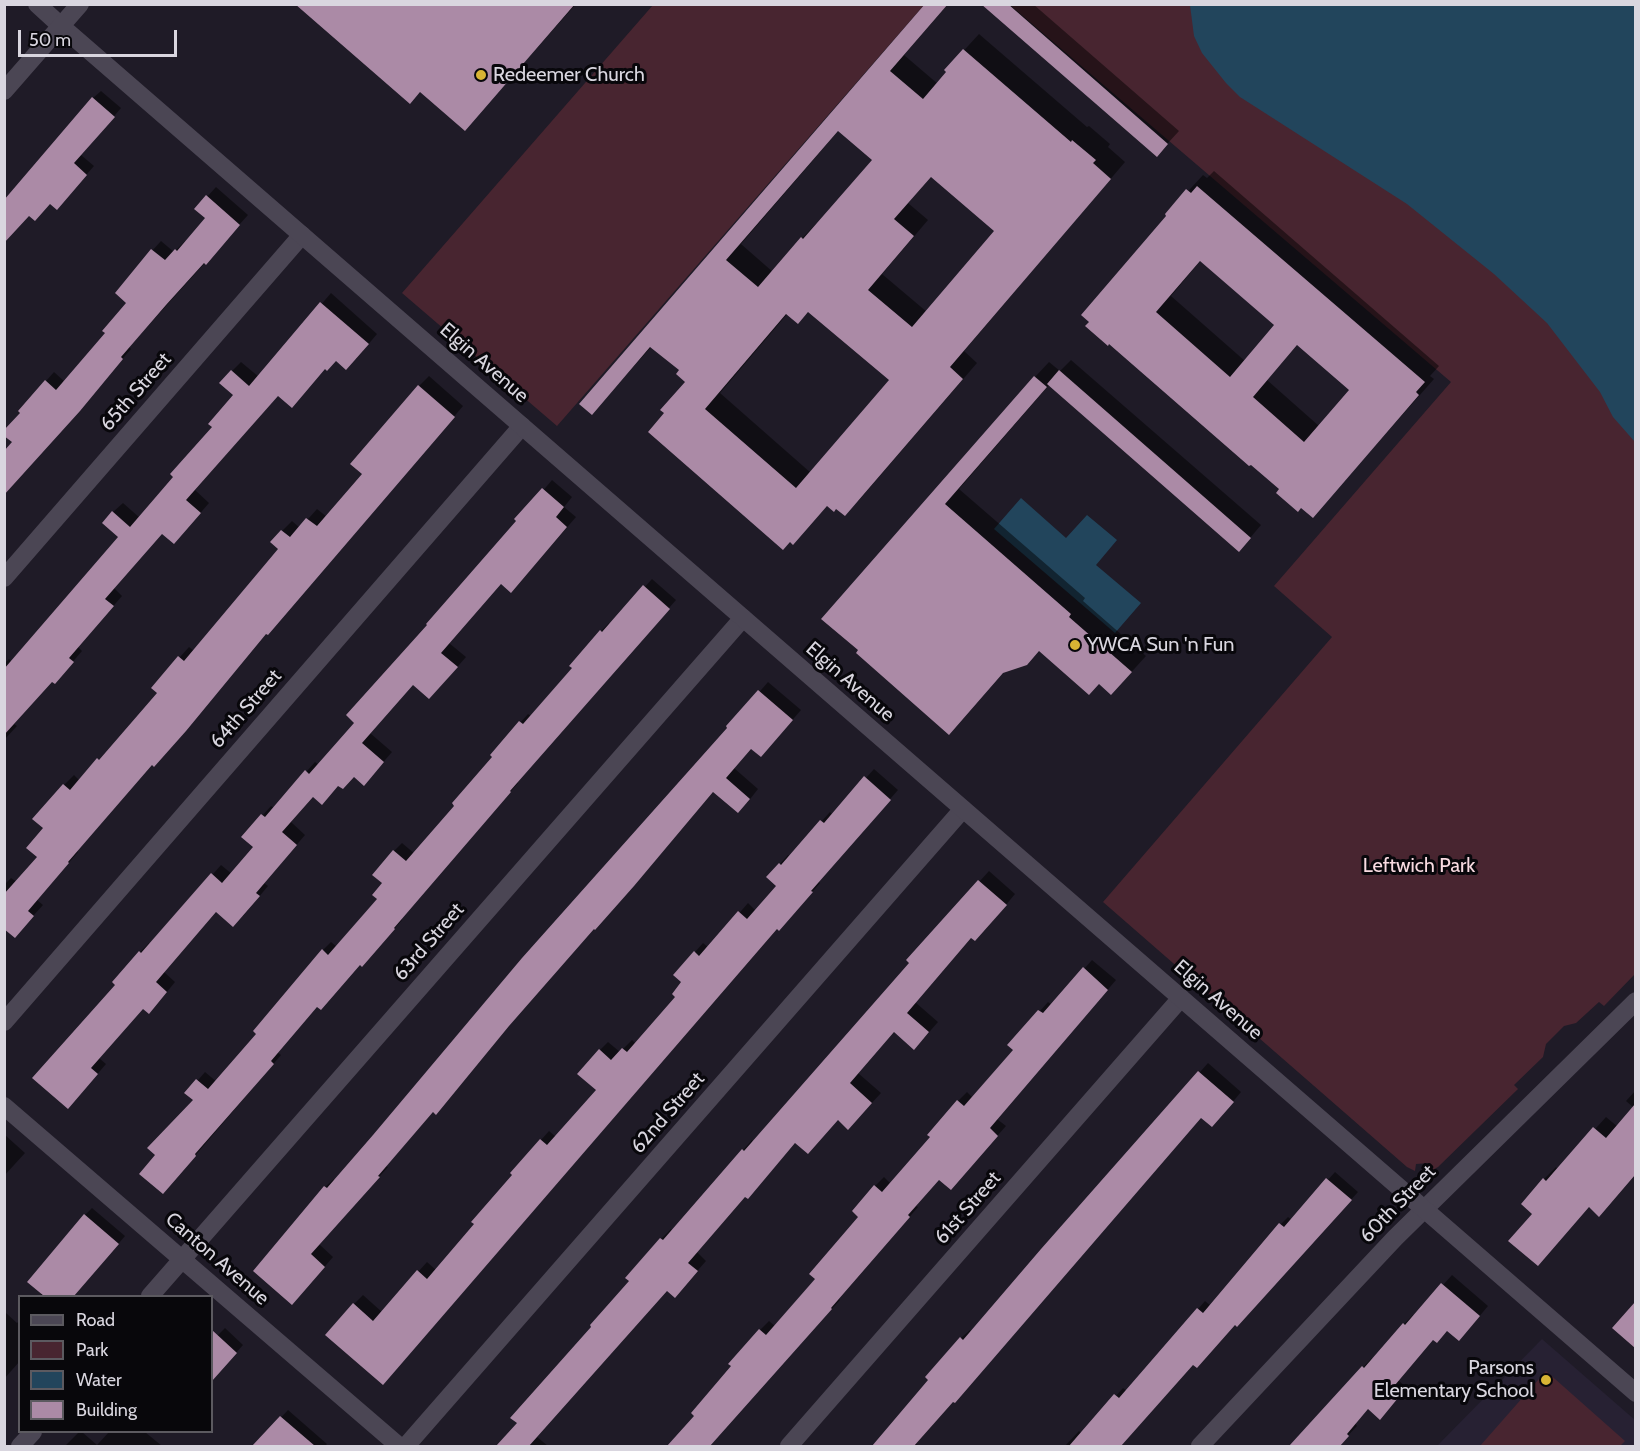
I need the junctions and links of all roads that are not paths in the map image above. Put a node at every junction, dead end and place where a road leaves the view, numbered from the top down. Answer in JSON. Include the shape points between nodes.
{"nodes":[{"id":1,"x":37,"y":4,"type":"edge"},
{"id":2,"x":80,"y":4,"type":"edge"},
{"id":3,"x":62,"y":26,"type":"junction"},
{"id":4,"x":4,"y":91,"type":"edge"},
{"id":5,"x":302,"y":235,"type":"junction"},
{"id":6,"x":522,"y":426,"type":"junction"},
{"id":7,"x":4,"y":578,"type":"edge"},
{"id":8,"x":743,"y":618,"type":"junction"},
{"id":9,"x":963,"y":810,"type":"junction"},
{"id":10,"x":1181,"y":998,"type":"junction"},
{"id":11,"x":1635,"y":1000,"type":"edge"},
{"id":12,"x":4,"y":1022,"type":"edge"},
{"id":13,"x":4,"y":1106,"type":"edge"},
{"id":14,"x":1424,"y":1209,"type":"junction"},
{"id":15,"x":182,"y":1259,"type":"junction"},
{"id":16,"x":151,"y":1295,"type":"edge"},
{"id":17,"x":1635,"y":1393,"type":"edge"},
{"id":18,"x":31,"y":1433,"type":"edge"},
{"id":19,"x":20,"y":1446,"type":"edge"},
{"id":20,"x":399,"y":1446,"type":"edge"},
{"id":21,"x":406,"y":1446,"type":"edge"},
{"id":22,"x":789,"y":1446,"type":"edge"},
{"id":23,"x":1200,"y":1446,"type":"edge"}],
"edges":[{"from":1,"to":3,"type":"street","name":"Elgin Avenue"},
{"from":2,"to":3,"type":"street"},
{"from":3,"to":4,"type":"street"},
{"from":3,"to":5,"type":"street","name":"Elgin Avenue"},
{"from":5,"to":6,"type":"street","name":"Elgin Avenue"},
{"from":5,"to":7,"type":"street","name":"65th Street"},
{"from":6,"to":8,"type":"street","name":"Elgin Avenue"},
{"from":6,"to":12,"type":"street","name":"64th Street"},
{"from":8,"to":9,"type":"street","name":"Elgin Avenue"},
{"from":8,"to":15,"type":"street","name":"63rd Street"},
{"from":9,"to":10,"type":"street","name":"Elgin Avenue"},
{"from":9,"to":21,"type":"street","name":"62nd Street"},
{"from":10,"to":14,"type":"street","name":"Elgin Avenue"},
{"from":10,"to":22,"type":"street","name":"61st Street"},
{"from":11,"to":14,"type":"street","name":"60th Street"},
{"from":13,"to":15,"type":"street","name":"Canton Avenue"},
{"from":14,"to":17,"type":"street","name":"Elgin Avenue"},
{"from":14,"to":23,"type":"street","name":"60th Street"},
{"from":15,"to":16,"type":"street","name":"63rd Street"},
{"from":15,"to":20,"type":"street","name":"Canton Avenue"},
{"from":18,"to":19,"type":"street"}]}
